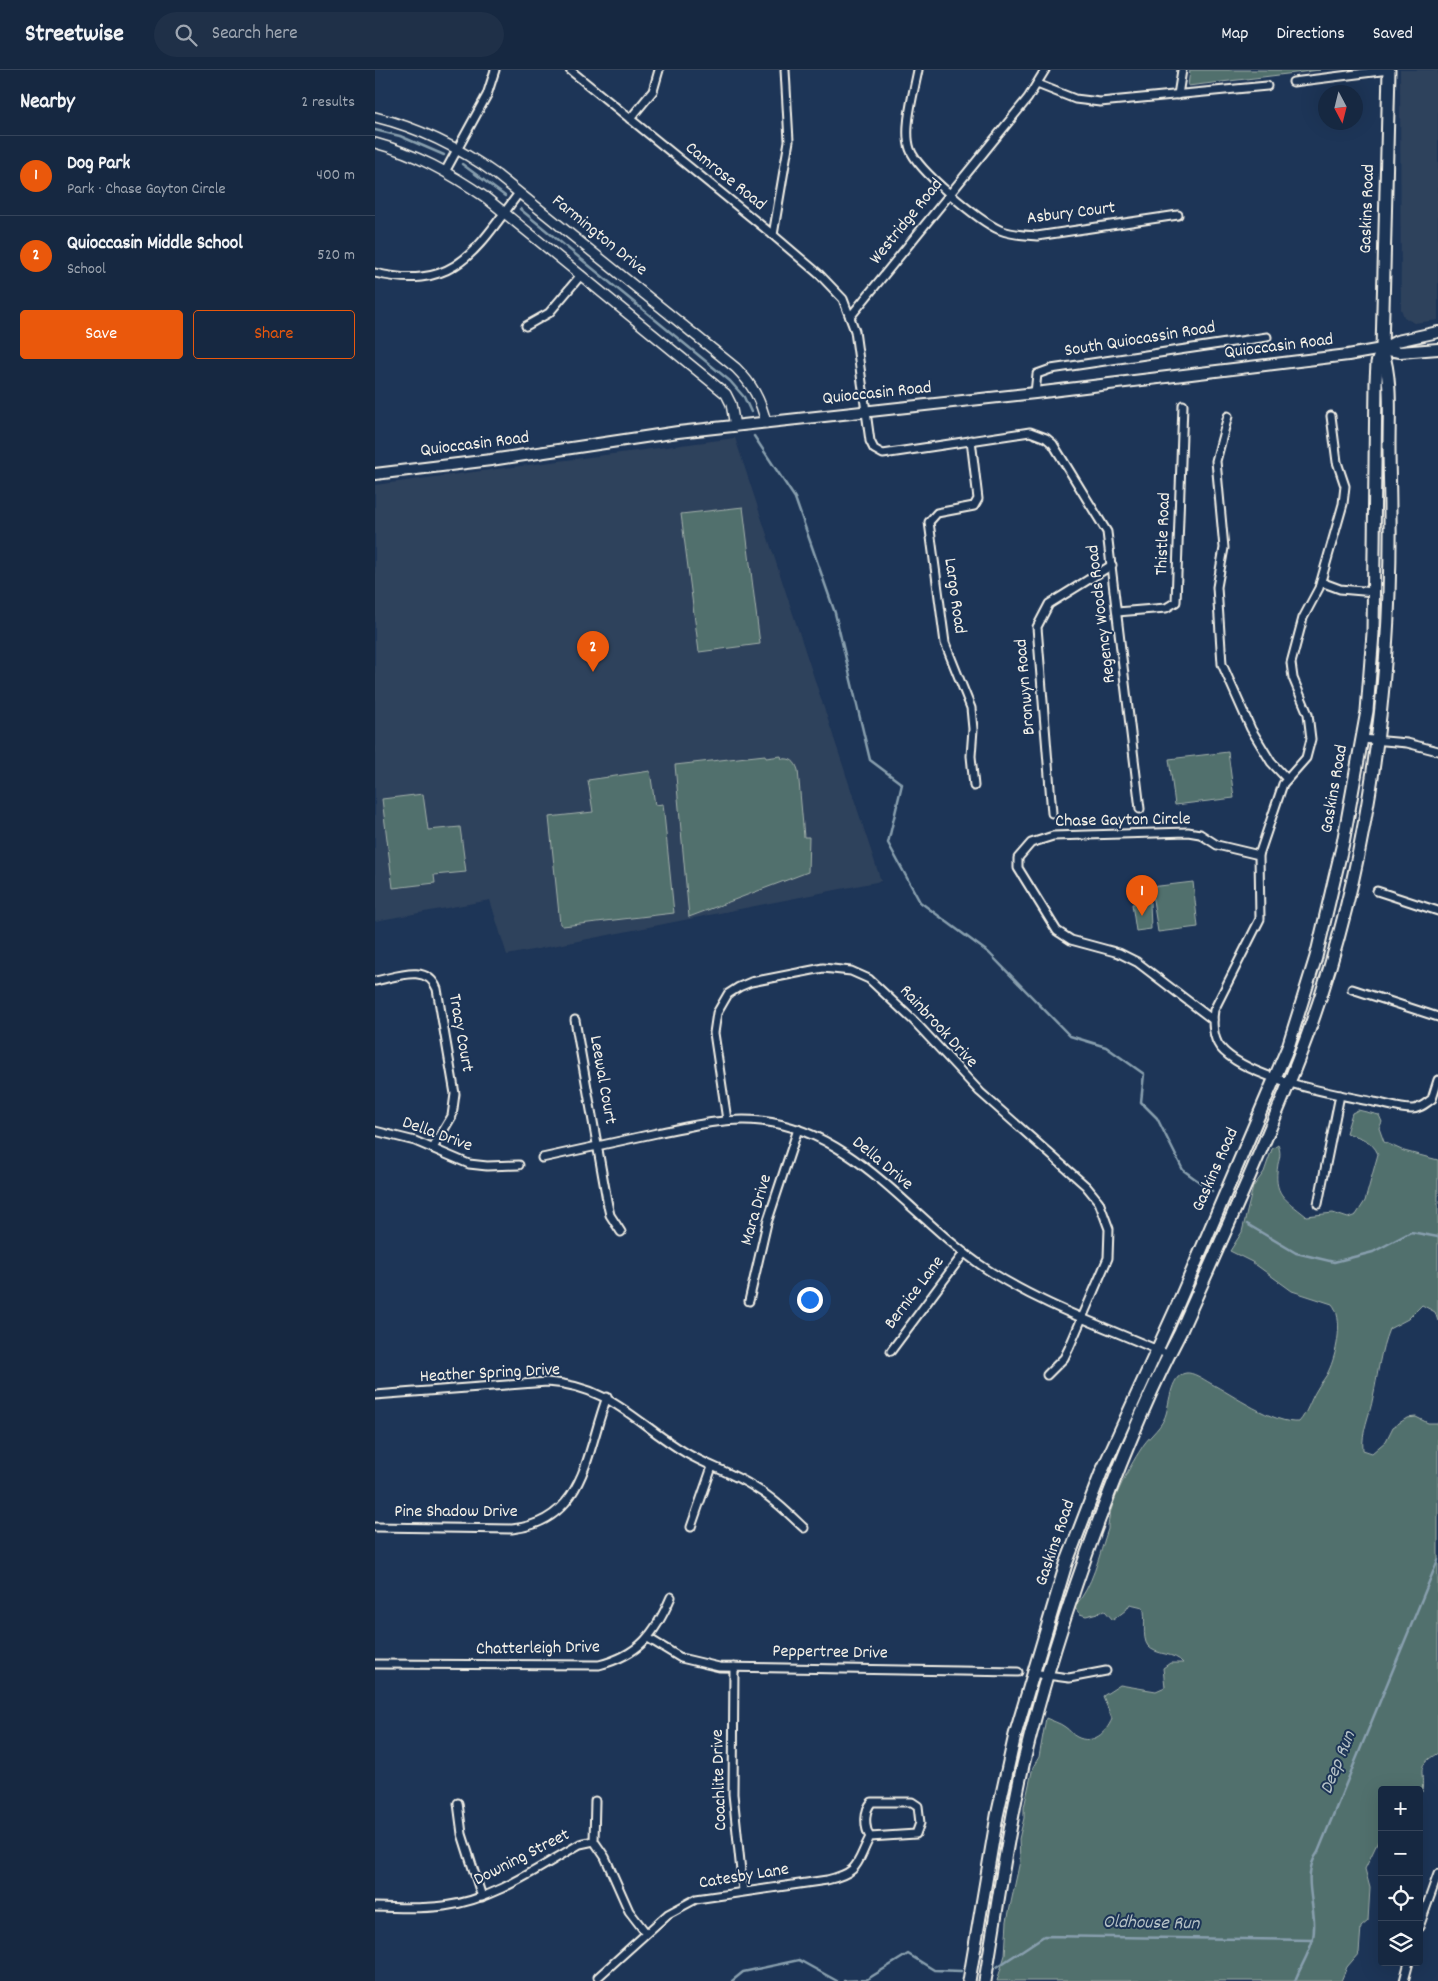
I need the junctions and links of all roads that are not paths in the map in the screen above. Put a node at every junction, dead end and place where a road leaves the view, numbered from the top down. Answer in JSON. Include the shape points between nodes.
{"nodes":[{"id":1,"x":495,"y":70,"type":"edge"},
{"id":2,"x":570,"y":70,"type":"edge"},
{"id":3,"x":659,"y":70,"type":"edge"},
{"id":4,"x":785,"y":70,"type":"edge"},
{"id":5,"x":918,"y":70,"type":"edge"},
{"id":6,"x":1045,"y":70,"type":"edge"},
{"id":7,"x":1182,"y":70,"type":"edge"},
{"id":8,"x":1389,"y":70,"type":"edge"},
{"id":9,"x":1293,"y":82,"type":"dead end"},
{"id":10,"x":1037,"y":84,"type":"junction"},
{"id":11,"x":1267,"y":86,"type":"dead end"},
{"id":12,"x":1178,"y":95,"type":"junction"},
{"id":13,"x":375,"y":118,"type":"edge"},
{"id":14,"x":630,"y":119,"type":"junction"},
{"id":15,"x":375,"y":143,"type":"edge"},
{"id":16,"x":458,"y":149,"type":"junction"},
{"id":17,"x":446,"y":170,"type":"junction"},
{"id":18,"x":519,"y":193,"type":"junction"},
{"id":19,"x":950,"y":193,"type":"junction"},
{"id":20,"x":505,"y":212,"type":"junction"},
{"id":21,"x":1178,"y":215,"type":"dead end"},
{"id":22,"x":773,"y":235,"type":"junction"},
{"id":23,"x":375,"y":274,"type":"edge"},
{"id":24,"x":581,"y":275,"type":"junction"},
{"id":25,"x":850,"y":317,"type":"junction"},
{"id":26,"x":526,"y":326,"type":"dead end"},
{"id":27,"x":1438,"y":332,"type":"edge"},
{"id":28,"x":1267,"y":337,"type":"dead end"},
{"id":29,"x":1438,"y":348,"type":"edge"},
{"id":30,"x":1382,"y":349,"type":"junction"},
{"id":31,"x":1035,"y":393,"type":"junction"},
{"id":32,"x":1183,"y":405,"type":"dead end"},
{"id":33,"x":867,"y":411,"type":"junction"},
{"id":34,"x":1228,"y":416,"type":"dead end"},
{"id":35,"x":1331,"y":416,"type":"dead end"},
{"id":36,"x":766,"y":423,"type":"junction"},
{"id":37,"x":735,"y":426,"type":"junction"},
{"id":38,"x":971,"y":440,"type":"junction"},
{"id":39,"x":375,"y":474,"type":"edge"},
{"id":40,"x":1112,"y":565,"type":"junction"},
{"id":41,"x":1321,"y":582,"type":"junction"},
{"id":42,"x":1374,"y":592,"type":"junction"},
{"id":43,"x":1117,"y":612,"type":"junction"},
{"id":44,"x":1362,"y":739,"type":"junction"},
{"id":45,"x":1377,"y":740,"type":"junction"},
{"id":46,"x":1438,"y":751,"type":"edge"},
{"id":47,"x":1287,"y":779,"type":"junction"},
{"id":48,"x":974,"y":786,"type":"dead end"},
{"id":49,"x":1139,"y":810,"type":"dead end"},
{"id":50,"x":1052,"y":813,"type":"dead end"},
{"id":51,"x":1259,"y":855,"type":"junction"},
{"id":52,"x":1377,"y":891,"type":"dead end"},
{"id":53,"x":1438,"y":911,"type":"edge"},
{"id":54,"x":375,"y":982,"type":"edge"},
{"id":55,"x":1352,"y":989,"type":"dead end"},
{"id":56,"x":1438,"y":1017,"type":"edge"},
{"id":57,"x":575,"y":1020,"type":"dead end"},
{"id":58,"x":1213,"y":1020,"type":"junction"},
{"id":59,"x":1275,"y":1077,"type":"junction"},
{"id":60,"x":1438,"y":1080,"type":"edge"},
{"id":61,"x":1288,"y":1083,"type":"junction"},
{"id":62,"x":1340,"y":1095,"type":"junction"},
{"id":63,"x":727,"y":1120,"type":"junction"},
{"id":64,"x":797,"y":1129,"type":"junction"},
{"id":65,"x":375,"y":1131,"type":"edge"},
{"id":66,"x":598,"y":1146,"type":"junction"},
{"id":67,"x":433,"y":1148,"type":"junction"},
{"id":68,"x":542,"y":1158,"type":"dead end"},
{"id":69,"x":519,"y":1165,"type":"dead end"},
{"id":70,"x":1318,"y":1204,"type":"dead end"},
{"id":71,"x":621,"y":1232,"type":"dead end"},
{"id":72,"x":964,"y":1253,"type":"junction"},
{"id":73,"x":749,"y":1300,"type":"dead end"},
{"id":74,"x":1082,"y":1317,"type":"junction"},
{"id":75,"x":1156,"y":1350,"type":"junction"},
{"id":76,"x":891,"y":1351,"type":"dead end"},
{"id":77,"x":1169,"y":1355,"type":"junction"},
{"id":78,"x":1047,"y":1375,"type":"dead end"},
{"id":79,"x":375,"y":1395,"type":"edge"},
{"id":80,"x":607,"y":1397,"type":"junction"},
{"id":81,"x":712,"y":1466,"type":"junction"},
{"id":82,"x":375,"y":1526,"type":"edge"},
{"id":83,"x":691,"y":1527,"type":"dead end"},
{"id":84,"x":804,"y":1528,"type":"dead end"},
{"id":85,"x":671,"y":1598,"type":"dead end"},
{"id":86,"x":648,"y":1638,"type":"junction"},
{"id":87,"x":375,"y":1664,"type":"edge"},
{"id":88,"x":734,"y":1668,"type":"junction"},
{"id":89,"x":1106,"y":1671,"type":"dead end"},
{"id":90,"x":1018,"y":1672,"type":"dead end"},
{"id":91,"x":1033,"y":1673,"type":"junction"},
{"id":92,"x":1047,"y":1675,"type":"junction"},
{"id":93,"x":595,"y":1801,"type":"dead end"},
{"id":94,"x":458,"y":1803,"type":"dead end"},
{"id":95,"x":870,"y":1837,"type":"junction"},
{"id":96,"x":594,"y":1841,"type":"junction"},
{"id":97,"x":1437,"y":1879,"type":"edge"},
{"id":98,"x":743,"y":1890,"type":"junction"},
{"id":99,"x":482,"y":1897,"type":"junction"},
{"id":100,"x":375,"y":1907,"type":"edge"},
{"id":101,"x":1421,"y":1921,"type":"edge"},
{"id":102,"x":646,"y":1933,"type":"junction"},
{"id":103,"x":1408,"y":1966,"type":"edge"},
{"id":104,"x":598,"y":1977,"type":"dead end"},
{"id":105,"x":969,"y":1981,"type":"edge"},
{"id":106,"x":985,"y":1981,"type":"edge"},
{"id":107,"x":1404,"y":1981,"type":"edge"}],
"edges":[{"from":1,"to":16,"type":"street","via":[[487,95]]},
{"from":2,"to":14,"type":"street","name":"Camrose Road"},
{"from":3,"to":14,"type":"street","via":[[653,91]]},
{"from":4,"to":22,"type":"street","via":[[789,142]]},
{"from":5,"to":19,"type":"street","name":"Asbury Court","via":[[908,131],[910,149],[917,163]]},
{"from":6,"to":10,"type":"street","name":"Westridge Road"},
{"from":7,"to":12,"type":"street"},
{"from":8,"to":9,"type":"street"},
{"from":8,"to":30,"type":"main road","name":"Gaskins Road"},
{"from":10,"to":12,"type":"street","via":[[1075,99],[1100,102]]},
{"from":10,"to":19,"type":"street","name":"Westridge Road"},
{"from":11,"to":12,"type":"street"},
{"from":13,"to":16,"type":"street","name":"Farmington Drive","via":[[416,130]]},
{"from":14,"to":22,"type":"street","name":"Camrose Road"},
{"from":15,"to":17,"type":"street"},
{"from":16,"to":17,"type":"street"},
{"from":16,"to":18,"type":"street","name":"Farmington Drive"},
{"from":17,"to":20,"type":"street"},
{"from":18,"to":20,"type":"street"},
{"from":18,"to":36,"type":"street","name":"Farmington Drive","via":[[736,368],[759,398]]},
{"from":19,"to":21,"type":"street","name":"Asbury Court","via":[[984,220],[1017,235],[1037,236]]},
{"from":19,"to":25,"type":"street","name":"Westridge Road"},
{"from":20,"to":23,"type":"street","via":[[464,260],[441,274],[405,279]]},
{"from":20,"to":24,"type":"street"},
{"from":22,"to":25,"type":"street","name":"Camrose Road","via":[[843,299]]},
{"from":24,"to":26,"type":"street","via":[[549,313]]},
{"from":24,"to":37,"type":"street","via":[[726,394]]},
{"from":25,"to":33,"type":"street"},
{"from":27,"to":30,"type":"main road","name":"Quioccasin Road","via":[[1397,340]]},
{"from":28,"to":31,"type":"street","name":"South Quiocassin Road","via":[[1051,369],[1037,374]]},
{"from":29,"to":30,"type":"main road","name":"Quioccasin Road","via":[[1409,352]]},
{"from":30,"to":31,"type":"main road","name":"Quioccasin Road"},
{"from":30,"to":42,"type":"main road","name":"Gaskins Road","via":[[1376,381]]},
{"from":30,"to":45,"type":"main road","name":"Gaskins Road","via":[[1389,372],[1390,575]]},
{"from":31,"to":33,"type":"main road","name":"Quioccasin Road"},
{"from":32,"to":43,"type":"street","name":"Thistle Road","via":[[1176,602],[1166,608]]},
{"from":33,"to":36,"type":"main road","name":"Quioccasin Road"},
{"from":33,"to":38,"type":"street","name":"Regency Woods Road","via":[[871,446],[880,453]]},
{"from":34,"to":47,"type":"street","via":[[1216,461],[1224,548],[1217,587],[1222,664],[1251,729],[1271,762]]},
{"from":35,"to":41,"type":"street","via":[[1337,462],[1345,486]]},
{"from":36,"to":37,"type":"main road","name":"Quioccasin Road"},
{"from":37,"to":39,"type":"main road","name":"Quioccasin Road"},
{"from":38,"to":40,"type":"street","name":"Regency Woods Road","via":[[1030,432],[1046,438],[1057,449],[1105,526]]},
{"from":38,"to":48,"type":"street","name":"Largo Road","via":[[978,499],[974,506],[937,513],[929,522],[945,643],[971,708]]},
{"from":40,"to":43,"type":"street","name":"Regency Woods Road"},
{"from":40,"to":50,"type":"street","name":"Bronwyn Road","via":[[1049,604],[1037,627]]},
{"from":41,"to":42,"type":"street","via":[[1340,590]]},
{"from":41,"to":47,"type":"street","via":[[1303,618],[1291,663],[1293,678],[1308,714],[1311,739],[1306,758]]},
{"from":42,"to":44,"type":"main road","name":"Gaskins Road","via":[[1371,666]]},
{"from":43,"to":49,"type":"street","name":"Regency Woods Road"},
{"from":44,"to":45,"type":"street"},
{"from":44,"to":59,"type":"main road","name":"Gaskins Road","via":[[1343,843],[1316,957],[1304,1000]]},
{"from":45,"to":46,"type":"street"},
{"from":45,"to":61,"type":"main road","name":"Gaskins Road","via":[[1359,847],[1341,923],[1316,1008]]},
{"from":47,"to":51,"type":"street"},
{"from":51,"to":58,"type":"street","via":[[1260,919],[1214,1010]]},
{"from":51,"to":58,"type":"street","name":"Chase Gayton Circle","via":[[1188,832],[1053,836],[1031,843],[1018,858],[1018,868],[1057,931],[1071,940],[1119,953],[1137,962]]},
{"from":52,"to":53,"type":"street"},
{"from":54,"to":67,"type":"street","name":"Tracy Court","via":[[421,973],[432,978],[437,988],[455,1094],[451,1116]]},
{"from":55,"to":56,"type":"street"},
{"from":57,"to":66,"type":"street","name":"Leewal Court"},
{"from":58,"to":59,"type":"street","via":[[1220,1047],[1235,1059]]},
{"from":59,"to":61,"type":"street"},
{"from":59,"to":75,"type":"main road","name":"Gaskins Road"},
{"from":60,"to":62,"type":"street","via":[[1432,1099],[1413,1109]]},
{"from":61,"to":62,"type":"street"},
{"from":61,"to":77,"type":"main road","name":"Gaskins Road"},
{"from":62,"to":70,"type":"street"},
{"from":63,"to":64,"type":"street","name":"Della Drive","via":[[761,1121]]},
{"from":63,"to":66,"type":"street","name":"Della Drive"},
{"from":63,"to":74,"type":"street","name":"Rainbrook Drive","via":[[714,1033],[717,1013],[728,994],[751,982],[823,968],[851,971],[869,979],[915,1021],[980,1092],[1086,1186],[1099,1202],[1109,1229],[1109,1252]]},
{"from":64,"to":72,"type":"street","name":"Della Drive","via":[[830,1142],[849,1155]]},
{"from":64,"to":73,"type":"street","name":"Mara Drive","via":[[767,1223]]},
{"from":65,"to":67,"type":"street","name":"Della Drive"},
{"from":66,"to":68,"type":"street","name":"Della Drive"},
{"from":66,"to":71,"type":"street","name":"Leewal Court","via":[[610,1215]]},
{"from":67,"to":69,"type":"street","name":"Della Drive","via":[[469,1164]]},
{"from":72,"to":74,"type":"street","name":"Della Drive","via":[[1012,1285]]},
{"from":72,"to":76,"type":"street","name":"Bernice Lane"},
{"from":74,"to":75,"type":"street","name":"Della Drive"},
{"from":74,"to":78,"type":"street","name":"Rainbrook Drive","via":[[1064,1358]]},
{"from":75,"to":77,"type":"street","name":"Della Drive"},
{"from":75,"to":91,"type":"main road","name":"Gaskins Road","via":[[1074,1540]]},
{"from":77,"to":92,"type":"main road","name":"Gaskins Road","via":[[1128,1443],[1077,1579]]},
{"from":79,"to":80,"type":"street","name":"Heather Spring Drive","via":[[547,1382],[578,1386]]},
{"from":80,"to":81,"type":"street","name":"Heather Spring Drive","via":[[687,1454]]},
{"from":80,"to":82,"type":"street","name":"Pine Shadow Drive","via":[[575,1492],[562,1508],[548,1518],[532,1526],[512,1529]]},
{"from":81,"to":83,"type":"street"},
{"from":81,"to":84,"type":"street","name":"Heather Spring Drive","via":[[754,1486]]},
{"from":85,"to":86,"type":"street","name":"Chatterleigh Drive"},
{"from":86,"to":87,"type":"street","name":"Chatterleigh Drive","via":[[629,1654],[599,1665]]},
{"from":86,"to":88,"type":"street","name":"Peppertree Drive","via":[[691,1662]]},
{"from":88,"to":90,"type":"street","name":"Peppertree Drive"},
{"from":88,"to":98,"type":"street","name":"Coachlite Drive","via":[[733,1794]]},
{"from":89,"to":92,"type":"street","via":[[1069,1678]]},
{"from":91,"to":92,"type":"street"},
{"from":91,"to":105,"type":"main road","name":"Gaskins Road","via":[[1001,1794]]},
{"from":92,"to":106,"type":"main road","name":"Gaskins Road","via":[[1015,1804]]},
{"from":93,"to":96,"type":"street"},
{"from":94,"to":99,"type":"street","via":[[462,1834]]},
{"from":95,"to":95,"type":"street","via":[[916,1834],[920,1823],[918,1806],[912,1802],[872,1802],[867,1808],[866,1826]]},
{"from":95,"to":98,"type":"street","name":"Catesby Lane","via":[[861,1859],[842,1877]]},
{"from":96,"to":99,"type":"street","name":"Downing Street","via":[[581,1844]]},
{"from":96,"to":102,"type":"street","via":[[605,1857],[629,1911]]},
{"from":97,"to":101,"type":"street"},
{"from":98,"to":102,"type":"street","name":"Catesby Lane","via":[[708,1895],[685,1903]]},
{"from":99,"to":100,"type":"street","name":"Downing Street","via":[[446,1906]]},
{"from":102,"to":104,"type":"street","name":"Catesby Lane"},
{"from":103,"to":107,"type":"street"}]}
